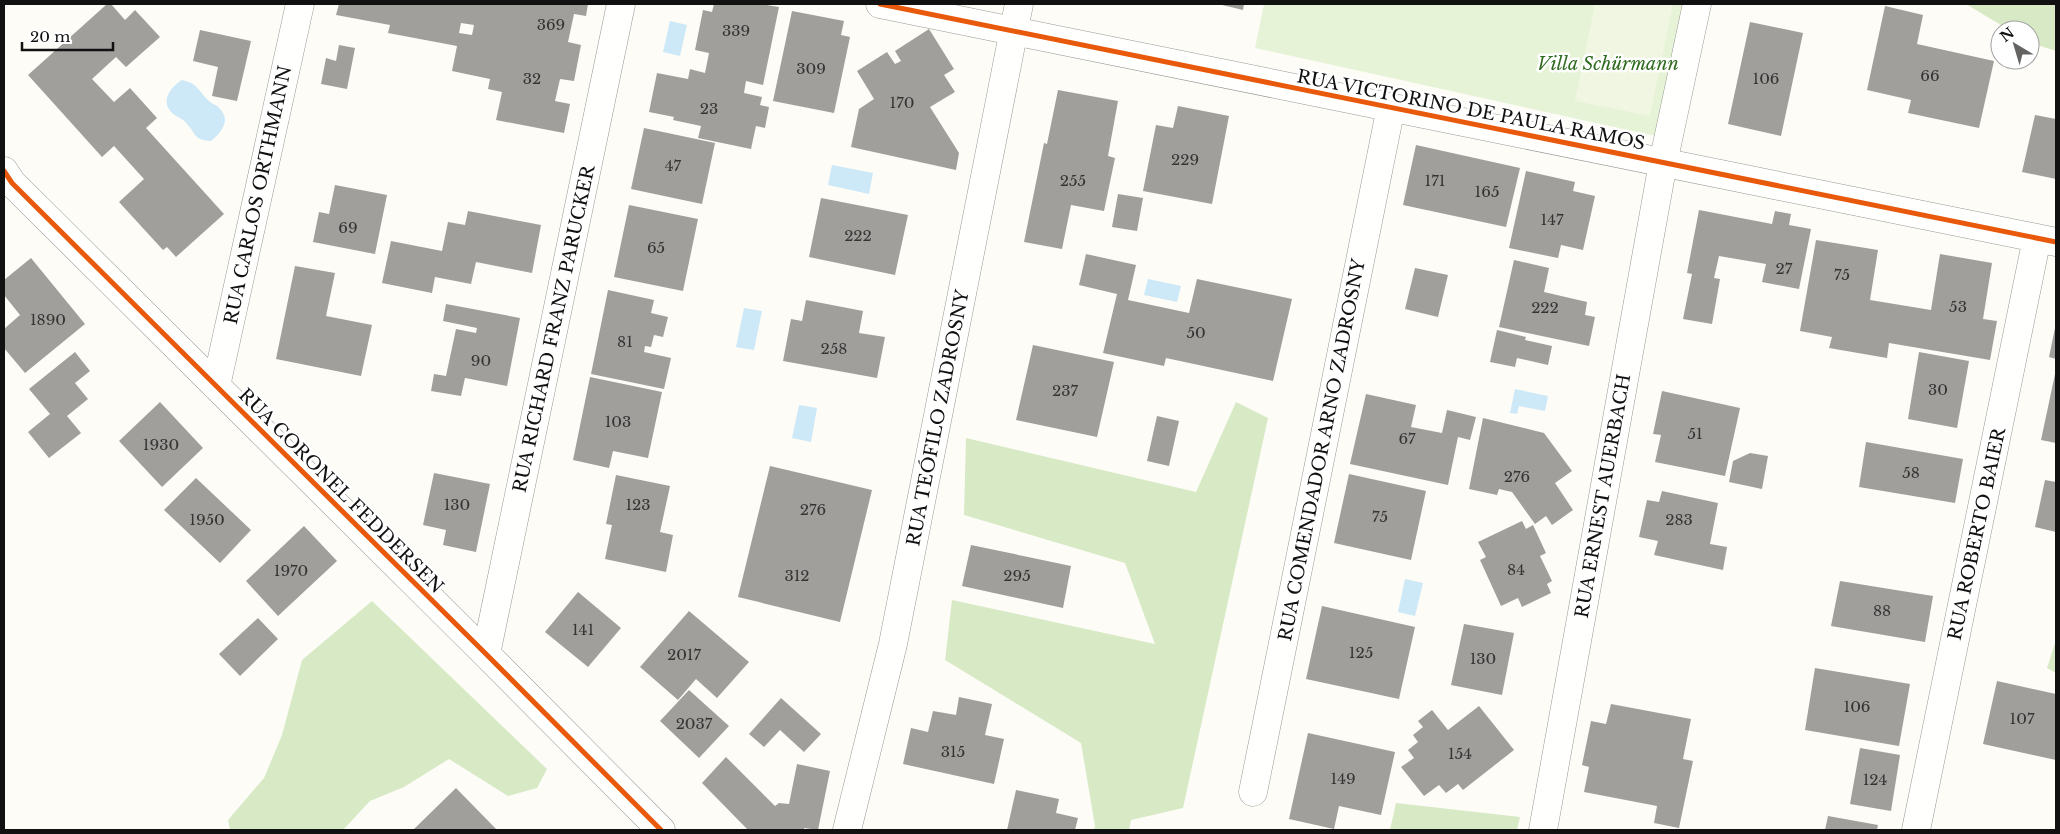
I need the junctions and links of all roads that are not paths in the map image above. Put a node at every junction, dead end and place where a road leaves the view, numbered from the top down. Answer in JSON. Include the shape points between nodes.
{"nodes":[{"id":1,"x":300,"y":4,"type":"edge"},
{"id":2,"x":621,"y":4,"type":"edge"},
{"id":3,"x":880,"y":4,"type":"edge"},
{"id":4,"x":1019,"y":4,"type":"edge"},
{"id":5,"x":1697,"y":4,"type":"edge"},
{"id":6,"x":1014,"y":31,"type":"junction"},
{"id":7,"x":1391,"y":107,"type":"junction"},
{"id":8,"x":1663,"y":163,"type":"junction"},
{"id":9,"x":4,"y":171,"type":"edge"},
{"id":10,"x":2047,"y":240,"type":"edge"},
{"id":11,"x":216,"y":386,"type":"junction"},
{"id":12,"x":486,"y":654,"type":"junction"},
{"id":13,"x":1253,"y":792,"type":"dead end"},
{"id":14,"x":661,"y":830,"type":"edge"},
{"id":15,"x":847,"y":830,"type":"edge"},
{"id":16,"x":1543,"y":830,"type":"edge"},
{"id":17,"x":1916,"y":830,"type":"edge"}],
"edges":[{"from":1,"to":11,"type":"street","name":"RUA CARLOS ORTHMANN"},
{"from":2,"to":12,"type":"street","name":"RUA RICHARD FRANZ PARUCKER"},
{"from":3,"to":6,"type":"street","name":"RUA VICTORINO DE PAULA RAMOS"},
{"from":4,"to":6,"type":"street","name":"RUA TEÓFILO ZADROSNY"},
{"from":5,"to":8,"type":"street","name":"RUA ERNEST AUERBACH"},
{"from":6,"to":7,"type":"street","name":"RUA VICTORINO DE PAULA RAMOS"},
{"from":6,"to":15,"type":"street","name":"RUA TEÓFILO ZADROSNY","via":[[893,644]]},
{"from":7,"to":8,"type":"street","name":"RUA VICTORINO DE PAULA RAMOS"},
{"from":7,"to":13,"type":"street","name":"RUA COMENDADOR ARNO ZADROSNY"},
{"from":8,"to":10,"type":"street","name":"RUA VICTORINO DE PAULA RAMOS"},
{"from":8,"to":16,"type":"street","name":"RUA ERNEST AUERBACH"},
{"from":9,"to":11,"type":"street","name":"RUA CORONEL FEDDERSEN","via":[[12,183]]},
{"from":10,"to":17,"type":"street","name":"RUA ROBERTO BAIER"},
{"from":11,"to":12,"type":"street","name":"RUA CORONEL FEDDERSEN"},
{"from":12,"to":14,"type":"street","name":"RUA CORONEL FEDDERSEN"}]}
